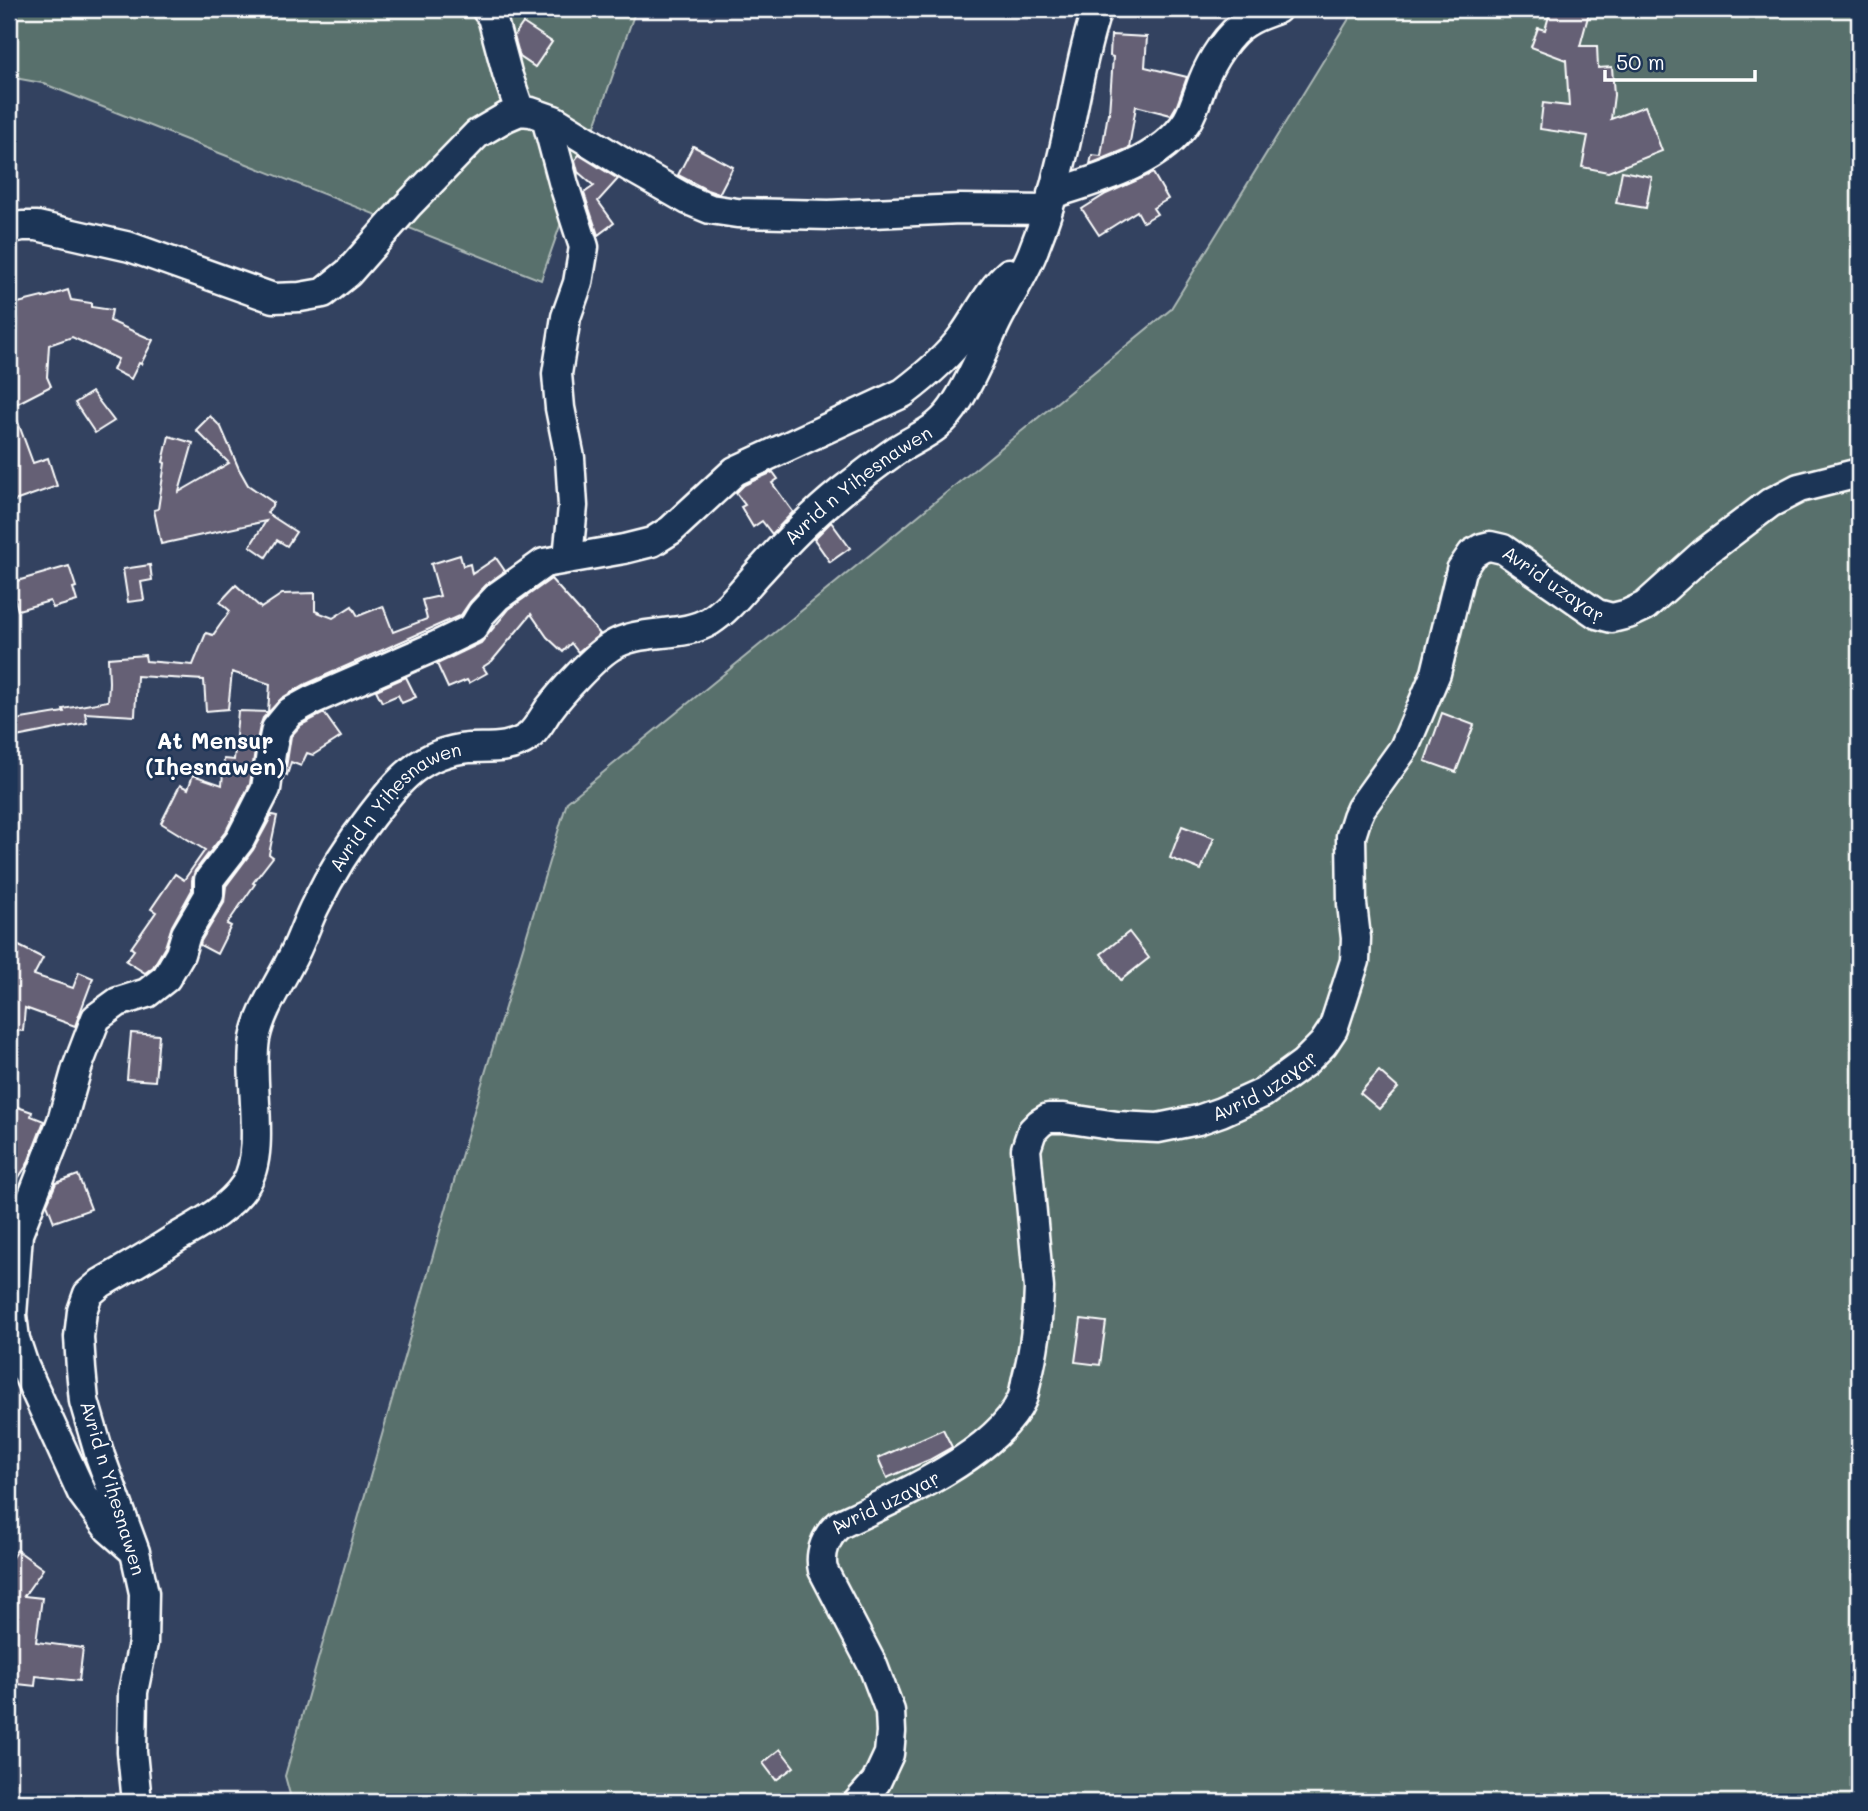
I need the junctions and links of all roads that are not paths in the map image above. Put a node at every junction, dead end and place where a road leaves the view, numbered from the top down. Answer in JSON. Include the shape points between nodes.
{"nodes":[{"id":1,"x":486,"y":9,"type":"edge"},
{"id":2,"x":1097,"y":9,"type":"edge"},
{"id":3,"x":1277,"y":9,"type":"edge"},
{"id":4,"x":533,"y":114,"type":"junction"},
{"id":5,"x":1049,"y":202,"type":"junction"},
{"id":6,"x":9,"y":229,"type":"edge"},
{"id":7,"x":1031,"y":257,"type":"junction"},
{"id":8,"x":1859,"y":473,"type":"edge"},
{"id":9,"x":568,"y":558,"type":"junction"},
{"id":10,"x":135,"y":1552,"type":"junction"},
{"id":11,"x":137,"y":1802,"type":"edge"},
{"id":12,"x":858,"y":1802,"type":"edge"}],
"edges":[{"from":1,"to":4,"type":"street","via":[[507,73]]},
{"from":2,"to":5,"type":"street","name":"Avrid n Yiḥesnawen"},
{"from":3,"to":5,"type":"street","via":[[1246,22],[1227,40],[1209,66],[1187,121],[1169,142],[1138,162]]},
{"from":4,"to":5,"type":"street","via":[[554,120],[710,209],[829,215]]},
{"from":4,"to":6,"type":"street","via":[[506,117],[477,134],[348,273],[323,293],[273,298],[130,247],[37,226]]},
{"from":4,"to":9,"type":"street","via":[[564,185],[584,247],[557,374],[573,506]]},
{"from":5,"to":7,"type":"street","name":"Avrid n Yiḥesnawen"},
{"from":7,"to":9,"type":"street","via":[[1005,277],[961,339],[903,393],[735,471],[652,542]]},
{"from":7,"to":10,"type":"street","name":"Avrid n Yiḥesnawen","via":[[957,403],[934,429],[841,491],[714,618],[697,628],[652,633],[609,648],[524,740],[440,753],[414,767],[334,870],[261,1017],[255,1038],[254,1167],[244,1187],[201,1224],[101,1283],[88,1294],[82,1311],[79,1337],[84,1401]]},
{"from":8,"to":12,"type":"street","name":"Avrid uzaɣaṛ","via":[[1799,488],[1770,503],[1645,606],[1612,618],[1597,614],[1503,549],[1490,546],[1472,554],[1461,570],[1436,673],[1404,748],[1360,808],[1350,836],[1355,961],[1333,1029],[1323,1044],[1263,1093],[1198,1120],[1157,1128],[1048,1118],[1032,1131],[1026,1149],[1039,1288],[1022,1399],[985,1443],[943,1472],[839,1524],[822,1551],[823,1570],[890,1710],[890,1754],[876,1782]]},
{"from":9,"to":10,"type":"street","via":[[544,563],[512,585],[466,632],[290,712],[276,729],[266,789],[240,840],[209,880],[209,895],[166,978],[96,1018],[18,1234],[12,1315],[24,1366],[82,1493],[108,1528]]},
{"from":10,"to":11,"type":"street","name":"Avrid n Yiḥesnawen","via":[[144,1593],[143,1643],[133,1692]]}]}
